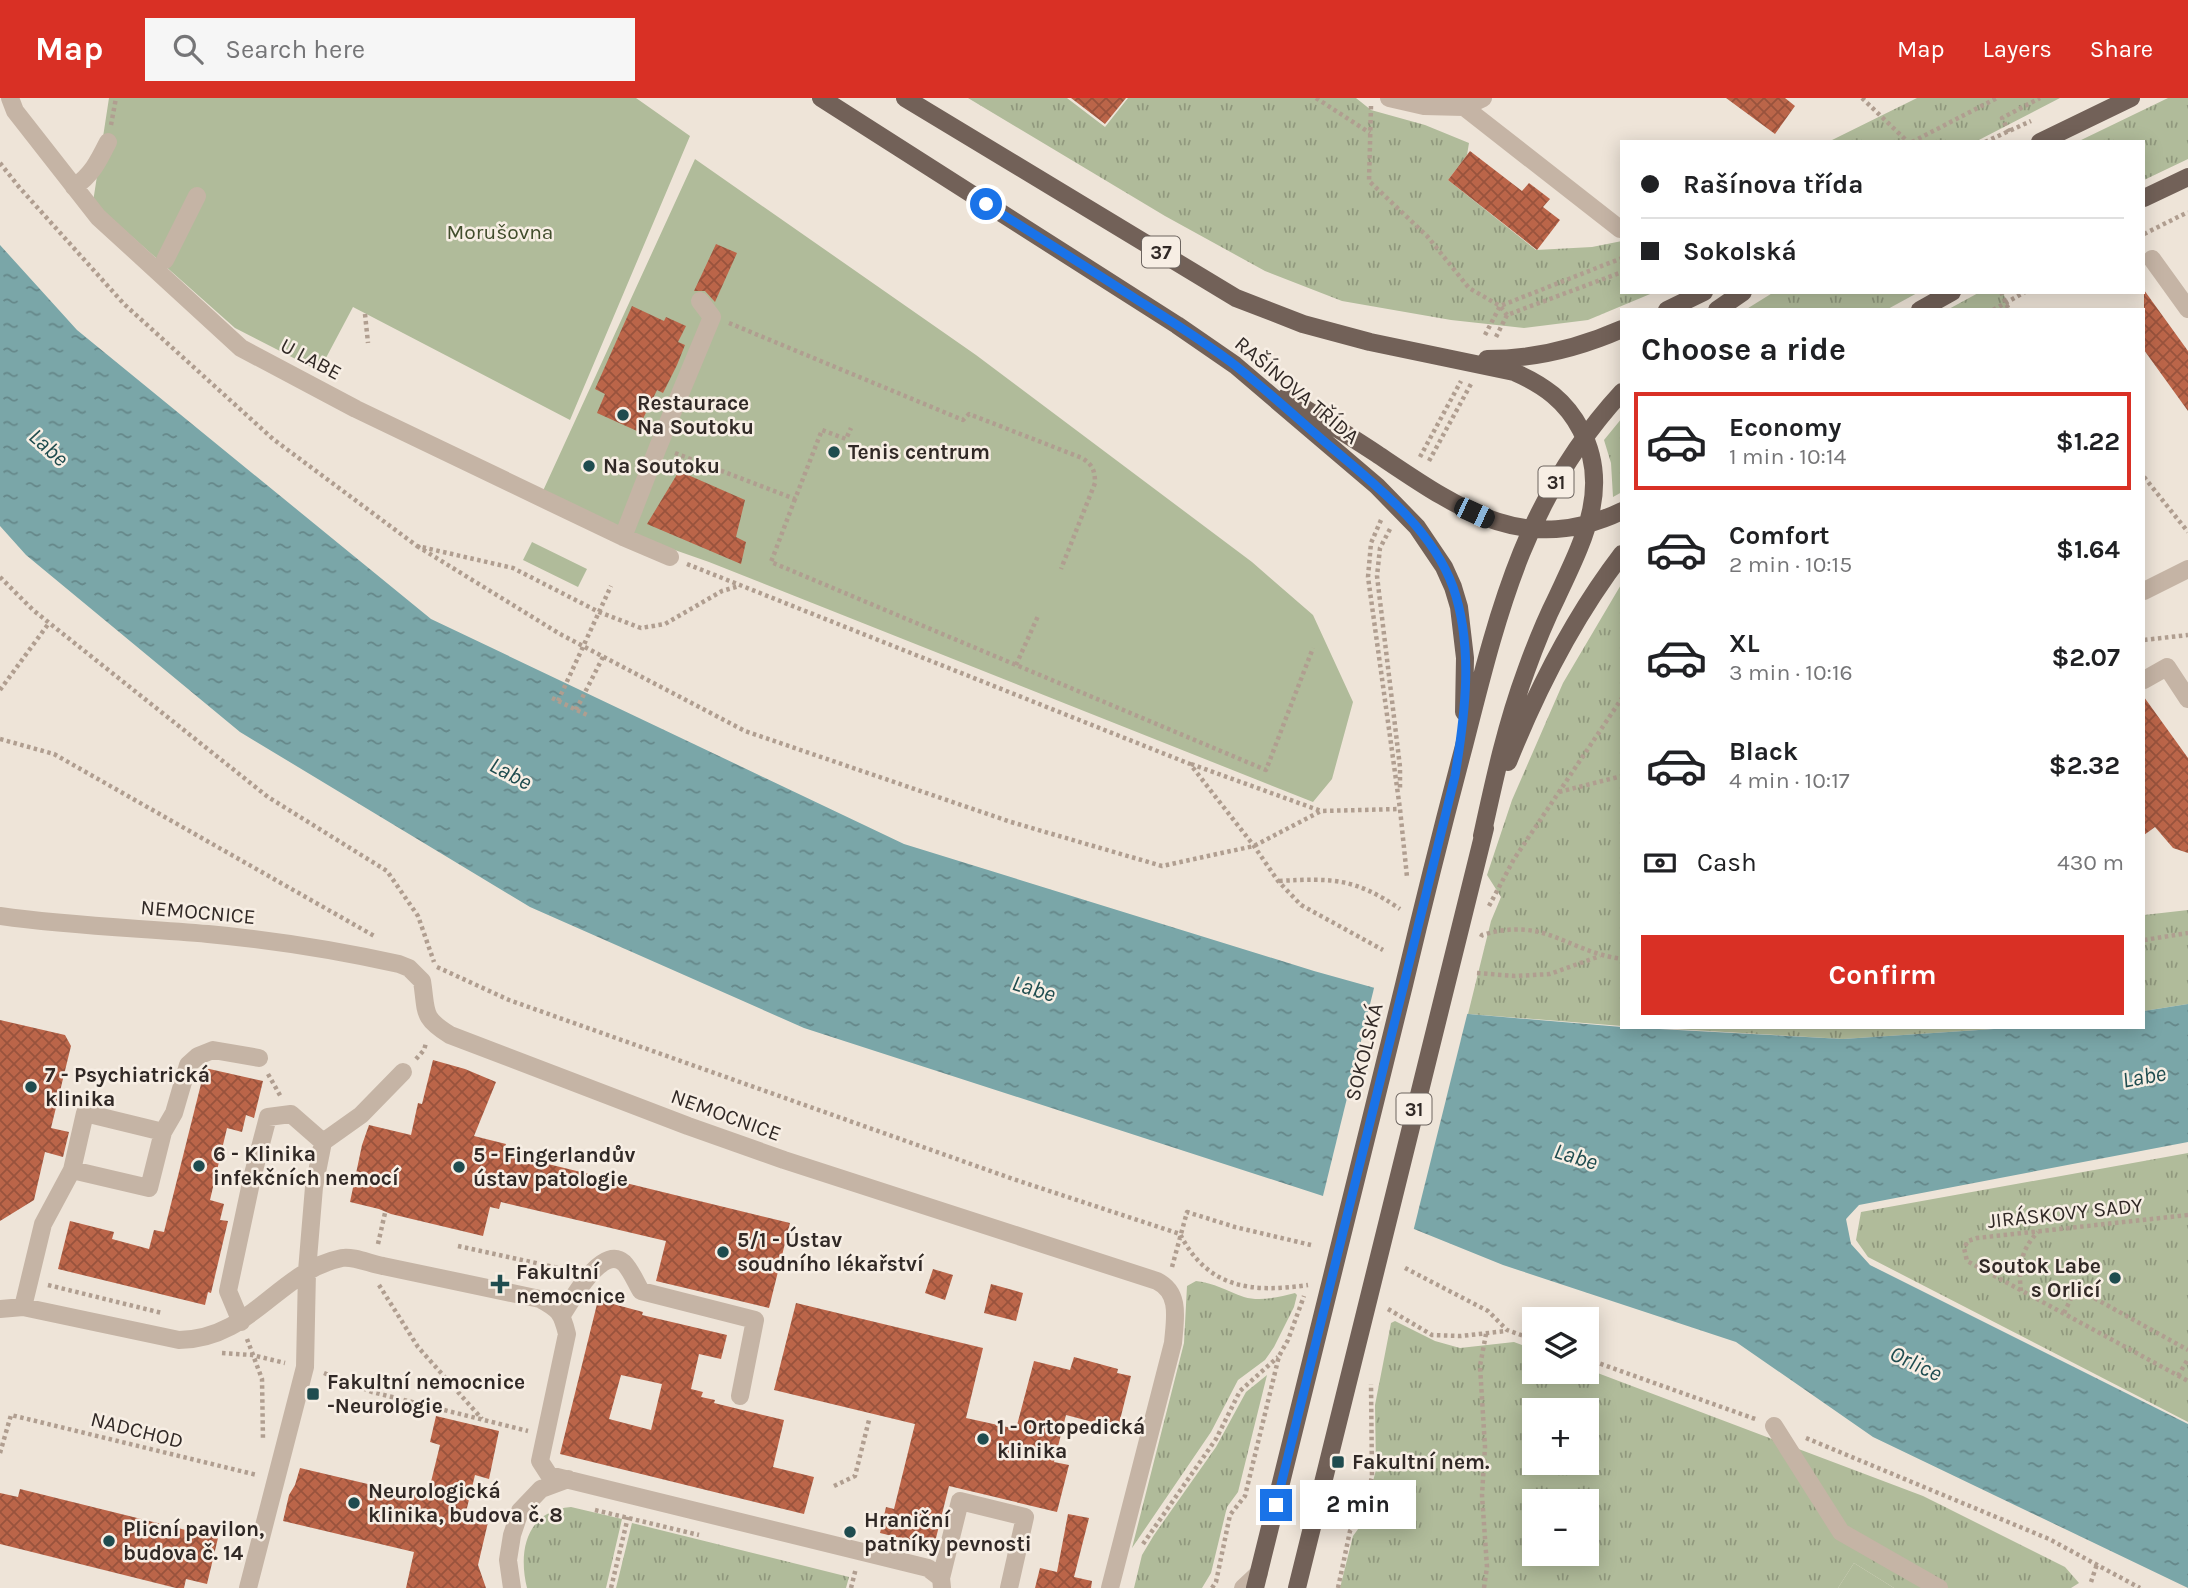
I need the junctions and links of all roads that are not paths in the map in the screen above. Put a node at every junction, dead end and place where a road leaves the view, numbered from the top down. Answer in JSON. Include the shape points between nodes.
{"nodes":[{"id":1,"x":10,"y":98,"type":"edge"},
{"id":2,"x":821,"y":98,"type":"edge"},
{"id":3,"x":905,"y":98,"type":"edge"},
{"id":4,"x":1390,"y":98,"type":"edge"},
{"id":5,"x":1483,"y":98,"type":"edge"},
{"id":6,"x":2131,"y":98,"type":"edge"},
{"id":7,"x":1464,"y":107,"type":"junction"},
{"id":8,"x":2044,"y":140,"type":"edge"},
{"id":9,"x":108,"y":142,"type":"dead end"},
{"id":10,"x":2188,"y":177,"type":"edge"},
{"id":11,"x":74,"y":187,"type":"junction"},
{"id":12,"x":197,"y":196,"type":"dead end"},
{"id":13,"x":2145,"y":198,"type":"edge"},
{"id":14,"x":1620,"y":229,"type":"dead end"},
{"id":15,"x":2152,"y":259,"type":"dead end"},
{"id":16,"x":165,"y":260,"type":"dead end"},
{"id":17,"x":1700,"y":294,"type":"edge"},
{"id":18,"x":1739,"y":294,"type":"edge"},
{"id":19,"x":1948,"y":294,"type":"edge"},
{"id":20,"x":700,"y":301,"type":"dead end"},
{"id":21,"x":1671,"y":308,"type":"edge"},
{"id":22,"x":1720,"y":308,"type":"edge"},
{"id":23,"x":1924,"y":308,"type":"edge"},
{"id":24,"x":2188,"y":309,"type":"edge"},
{"id":25,"x":1620,"y":330,"type":"edge"},
{"id":26,"x":1438,"y":356,"type":"junction"},
{"id":27,"x":1235,"y":365,"type":"junction"},
{"id":28,"x":1620,"y":394,"type":"edge"},
{"id":29,"x":1585,"y":437,"type":"junction"},
{"id":30,"x":1620,"y":512,"type":"edge"},
{"id":31,"x":1589,"y":524,"type":"junction"},
{"id":32,"x":1529,"y":530,"type":"junction"},
{"id":33,"x":623,"y":537,"type":"junction"},
{"id":34,"x":670,"y":557,"type":"road end"},
{"id":35,"x":1620,"y":557,"type":"edge"},
{"id":36,"x":2188,"y":569,"type":"edge"},
{"id":37,"x":2145,"y":590,"type":"edge"},
{"id":38,"x":2145,"y":679,"type":"edge"},
{"id":39,"x":2188,"y":699,"type":"edge"},
{"id":40,"x":1448,"y":806,"type":"junction"},
{"id":41,"x":1482,"y":836,"type":"junction"},
{"id":42,"x":0,"y":916,"type":"edge"},
{"id":43,"x":259,"y":1058,"type":"road end"},
{"id":44,"x":403,"y":1072,"type":"road end"},
{"id":45,"x":163,"y":1132,"type":"junction"},
{"id":46,"x":323,"y":1142,"type":"junction"},
{"id":47,"x":72,"y":1170,"type":"junction"},
{"id":48,"x":307,"y":1270,"type":"junction"},
{"id":49,"x":23,"y":1307,"type":"junction"},
{"id":50,"x":0,"y":1309,"type":"edge"},
{"id":51,"x":562,"y":1315,"type":"junction"},
{"id":52,"x":241,"y":1322,"type":"junction"},
{"id":53,"x":740,"y":1396,"type":"dead end"},
{"id":54,"x":1774,"y":1426,"type":"road end"},
{"id":55,"x":568,"y":1479,"type":"junction"},
{"id":56,"x":937,"y":1578,"type":"edge"},
{"id":57,"x":1257,"y":1580,"type":"edge"},
{"id":58,"x":248,"y":1588,"type":"edge"},
{"id":59,"x":512,"y":1588,"type":"edge"},
{"id":60,"x":1009,"y":1588,"type":"edge"},
{"id":61,"x":1110,"y":1588,"type":"edge"},
{"id":62,"x":1243,"y":1588,"type":"edge"},
{"id":63,"x":1297,"y":1588,"type":"edge"},
{"id":64,"x":1939,"y":1588,"type":"edge"}],
"edges":[{"from":1,"to":11,"type":"street","name":"U LABE","via":[[15,111]]},
{"from":2,"to":27,"type":"main road","name":"RAŠÍNOVA TŘÍDA","number":"37"},
{"from":3,"to":26,"type":"main road","name":"RAŠÍNOVA TŘÍDA","number":"37","via":[[1236,298],[1303,324]]},
{"from":4,"to":7,"type":"street","via":[[1424,106]]},
{"from":5,"to":7,"type":"street"},
{"from":6,"to":8,"type":"main road"},
{"from":7,"to":14,"type":"street"},
{"from":9,"to":11,"type":"street","via":[[95,168]]},
{"from":10,"to":13,"type":"main road"},
{"from":11,"to":33,"type":"street","name":"U LABE","via":[[98,217],[241,348],[356,409]]},
{"from":12,"to":16,"type":"street"},
{"from":15,"to":24,"type":"street"},
{"from":17,"to":21,"type":"main road"},
{"from":18,"to":22,"type":"main road"},
{"from":19,"to":23,"type":"main road"},
{"from":20,"to":33,"type":"street","via":[[712,317]]},
{"from":25,"to":26,"type":"main road","via":[[1534,356]]},
{"from":26,"to":29,"type":"main road","via":[[1488,365],[1532,380],[1564,405]]},
{"from":27,"to":32,"type":"main road","via":[[1458,506]]},
{"from":27,"to":40,"type":"main road","name":"RAŠÍNOVA TŘÍDA","via":[[1377,486],[1417,527],[1444,567],[1459,607],[1465,658],[1464,713]]},
{"from":28,"to":29,"type":"main road","number":"31"},
{"from":29,"to":31,"type":"main road","via":[[1595,489]]},
{"from":29,"to":32,"type":"main road","number":"31"},
{"from":30,"to":31,"type":"main road"},
{"from":31,"to":32,"type":"main road"},
{"from":31,"to":41,"type":"main road","via":[[1519,689]]},
{"from":32,"to":40,"type":"main road","name":"SOKOLSKÁ","number":"31","via":[[1504,597]]},
{"from":33,"to":34,"type":"street","name":"U LABE"},
{"from":35,"to":41,"type":"main road","number":"31","via":[[1581,612],[1546,674]]},
{"from":36,"to":37,"type":"street"},
{"from":38,"to":39,"type":"street","via":[[2167,667]]},
{"from":40,"to":57,"type":"main road","name":"SOKOLSKÁ","number":"31"},
{"from":41,"to":63,"type":"main road","number":"31"},
{"from":42,"to":61,"type":"street","name":"NEMOCNICE","via":[[290,943],[399,964],[422,981],[426,1015],[450,1035],[784,1160],[1167,1286],[1175,1302],[1173,1343]]},
{"from":43,"to":45,"type":"street","via":[[213,1050],[198,1056],[188,1065],[174,1113]]},
{"from":44,"to":46,"type":"street","via":[[361,1115]]},
{"from":45,"to":47,"type":"street","via":[[149,1188]]},
{"from":45,"to":47,"type":"street","via":[[85,1113]]},
{"from":46,"to":48,"type":"street"},
{"from":46,"to":52,"type":"street","via":[[291,1114],[268,1117],[228,1291]]},
{"from":47,"to":49,"type":"street","via":[[43,1224]]},
{"from":48,"to":51,"type":"street","via":[[344,1257],[540,1299]]},
{"from":48,"to":52,"type":"street"},
{"from":48,"to":58,"type":"street","via":[[305,1367]]},
{"from":49,"to":50,"type":"street"},
{"from":49,"to":52,"type":"street","via":[[178,1340],[210,1336]]},
{"from":51,"to":53,"type":"street","via":[[589,1275],[604,1261],[616,1259],[624,1263],[641,1292],[754,1320]]},
{"from":51,"to":55,"type":"street","via":[[567,1334],[540,1461],[549,1475]]},
{"from":54,"to":64,"type":"street","via":[[1841,1532]]},
{"from":55,"to":56,"type":"street"},
{"from":55,"to":59,"type":"street","via":[[541,1489],[520,1511],[508,1560]]},
{"from":56,"to":60,"type":"street","via":[[960,1501],[1025,1517]]},
{"from":57,"to":62,"type":"street"}]}
